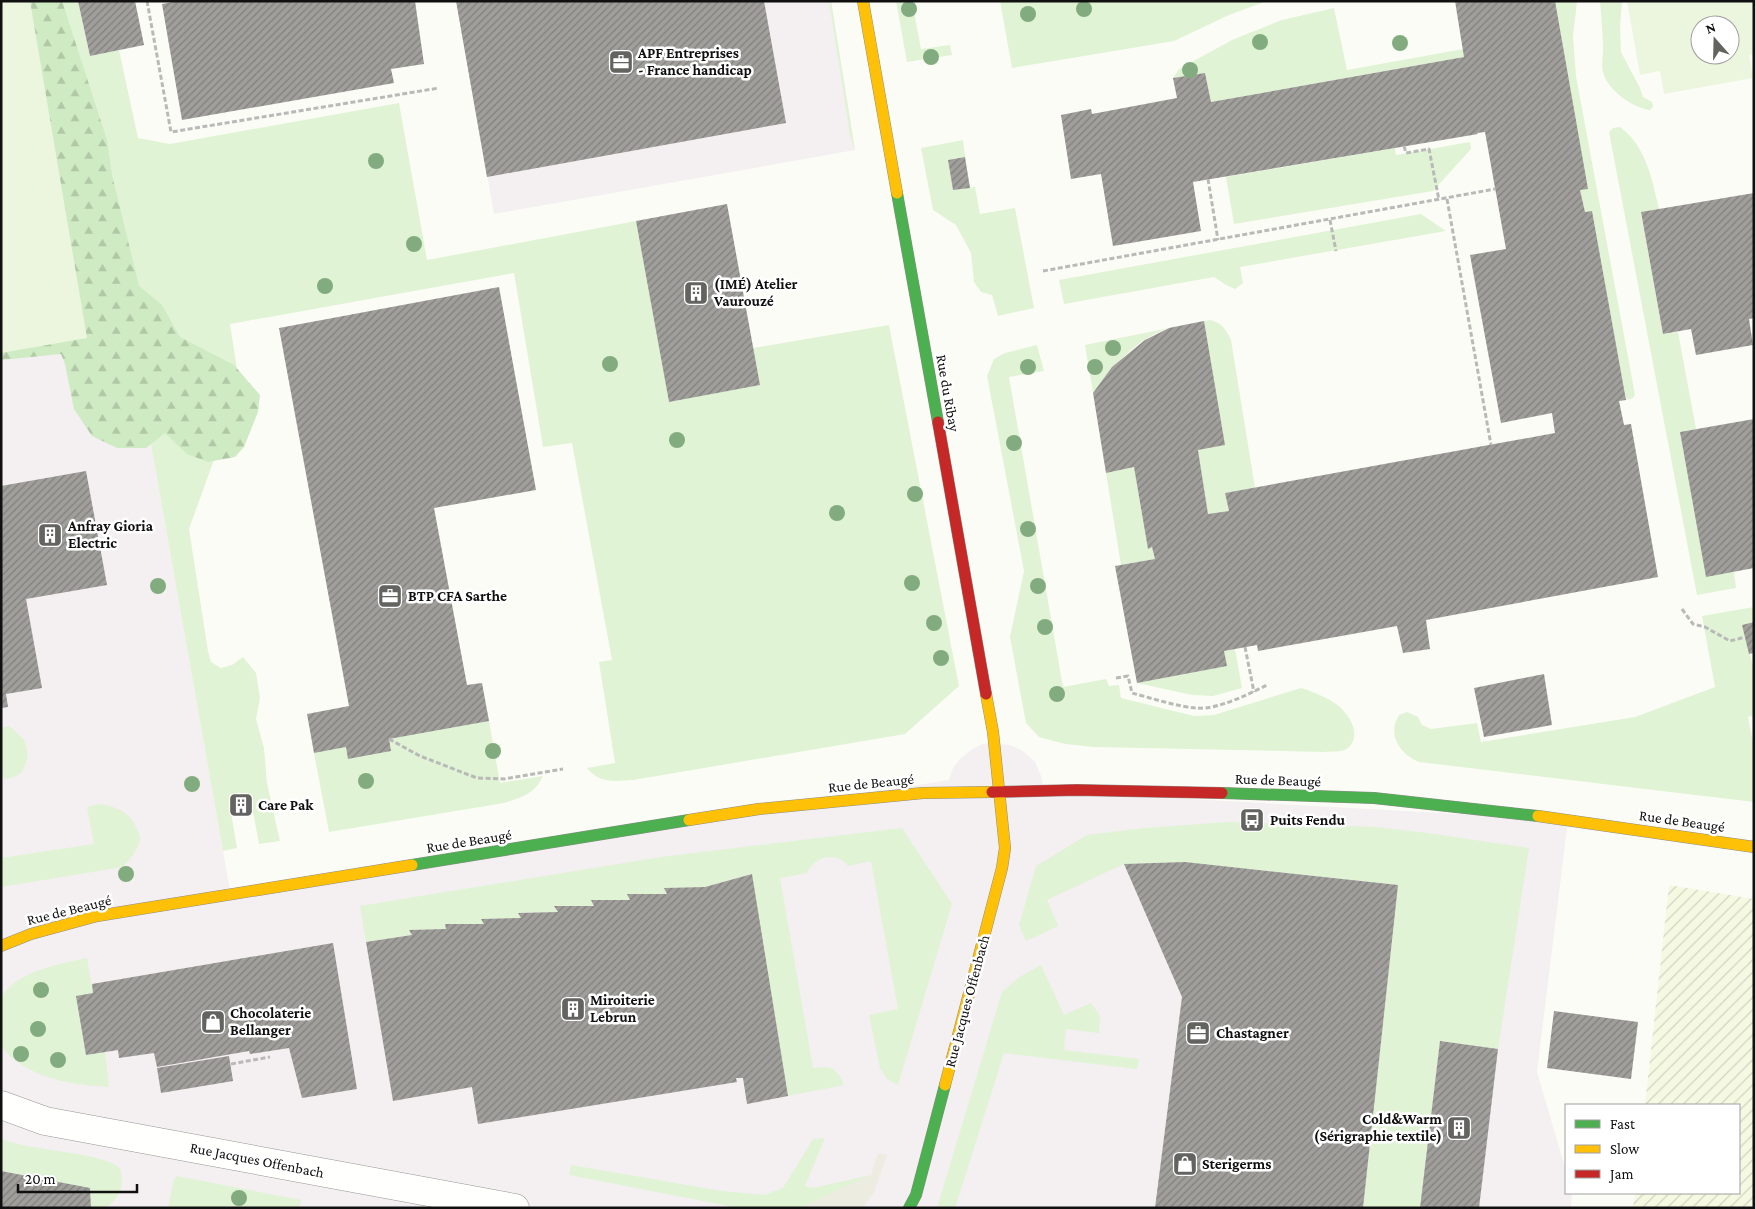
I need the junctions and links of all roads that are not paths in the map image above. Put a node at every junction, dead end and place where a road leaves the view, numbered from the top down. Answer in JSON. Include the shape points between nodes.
{"nodes":[{"id":1,"x":863,"y":1,"type":"edge"},
{"id":2,"x":999,"y":792,"type":"junction"},
{"id":3,"x":1754,"y":847,"type":"edge"},
{"id":4,"x":1,"y":946,"type":"edge"},
{"id":5,"x":1,"y":1105,"type":"edge"},
{"id":6,"x":515,"y":1208,"type":"edge"},
{"id":7,"x":909,"y":1208,"type":"edge"}],
"edges":[{"from":1,"to":2,"type":"street","name":"Rue du Ribay","via":[[994,732]]},
{"from":2,"to":3,"type":"street","name":"Rue de Beaugé","via":[[1248,793],[1374,798],[1528,814]]},
{"from":2,"to":4,"type":"street","name":"Rue de Beaugé","via":[[923,793],[759,809],[97,916],[31,934]]},
{"from":2,"to":7,"type":"street","name":"Rue Jacques Offenbach","via":[[1005,848],[1002,868],[916,1195]]},
{"from":5,"to":6,"type":"street","name":"Rue Jacques Offenbach","via":[[45,1121]]}]}
